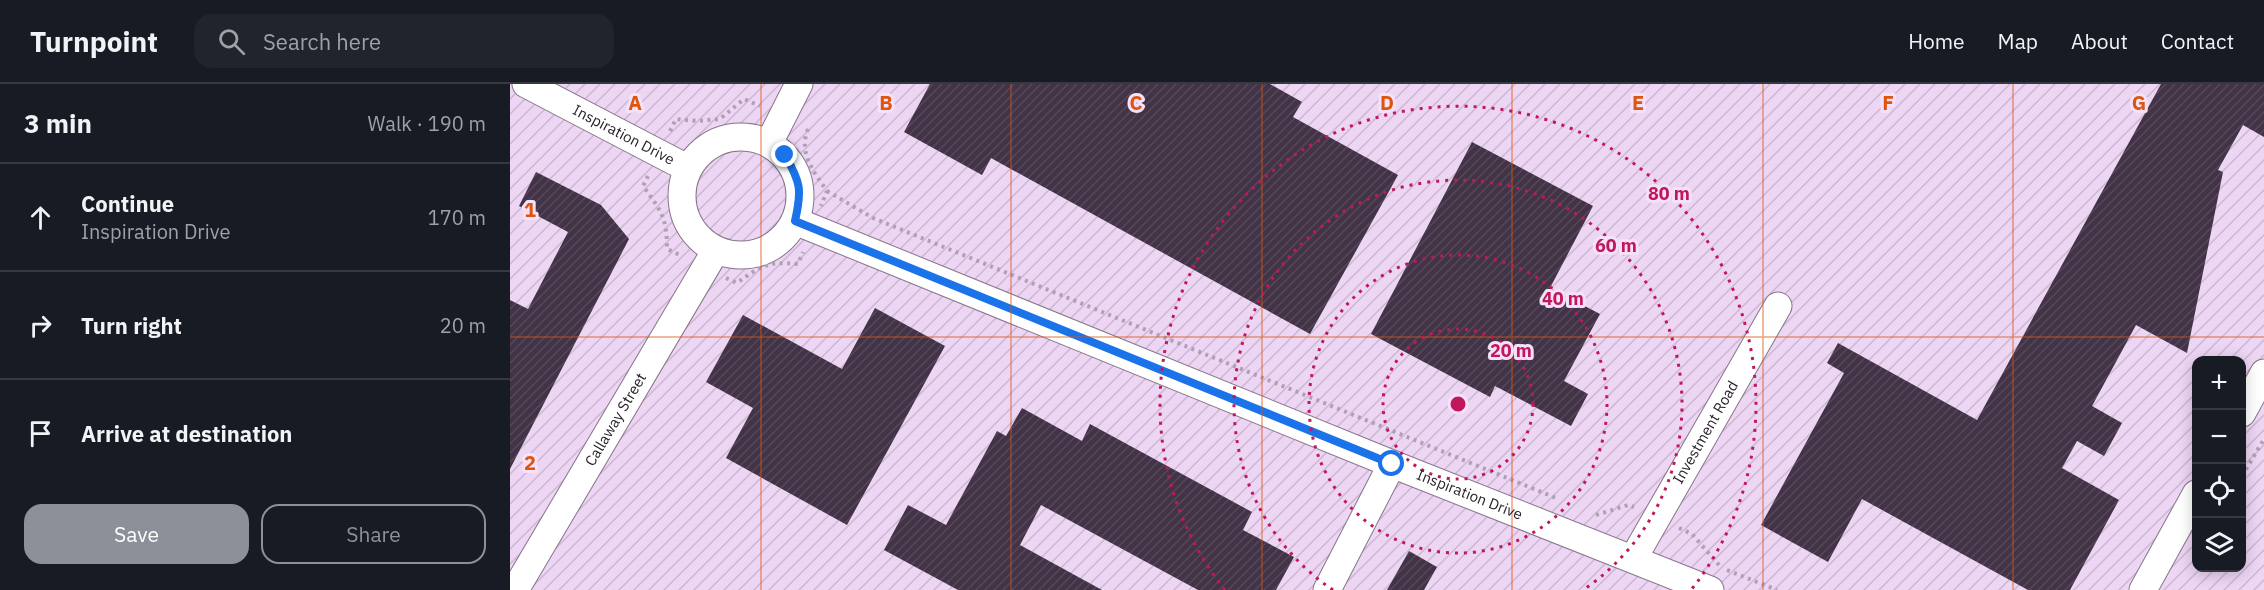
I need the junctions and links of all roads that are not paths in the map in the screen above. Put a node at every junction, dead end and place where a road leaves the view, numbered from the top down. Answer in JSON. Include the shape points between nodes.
{"nodes":[{"id":1,"x":526,"y":84,"type":"edge"},
{"id":2,"x":799,"y":84,"type":"edge"},
{"id":3,"x":769,"y":143,"type":"junction"},
{"id":4,"x":687,"y":168,"type":"junction"},
{"id":5,"x":804,"y":225,"type":"junction"},
{"id":6,"x":711,"y":259,"type":"junction"},
{"id":7,"x":1778,"y":306,"type":"dead end"},
{"id":8,"x":2264,"y":373,"type":"edge"},
{"id":9,"x":2243,"y":410,"type":"edge"},
{"id":10,"x":1392,"y":464,"type":"junction"},
{"id":11,"x":2192,"y":501,"type":"edge"},
{"id":12,"x":1633,"y":559,"type":"junction"},
{"id":13,"x":515,"y":590,"type":"edge"},
{"id":14,"x":1328,"y":590,"type":"edge"},
{"id":15,"x":1710,"y":590,"type":"edge"},
{"id":16,"x":2143,"y":590,"type":"edge"}],
"edges":[{"from":1,"to":4,"type":"street","name":"Inspiration Drive"},
{"from":2,"to":3,"type":"street"},
{"from":3,"to":4,"type":"street","via":[[745,136],[724,138],[700,152]]},
{"from":3,"to":5,"type":"street","via":[[785,155],[797,176]]},
{"from":4,"to":6,"type":"street","via":[[681,196],[684,217]]},
{"from":5,"to":6,"type":"street","via":[[759,253]]},
{"from":5,"to":10,"type":"street","name":"Inspiration Drive"},
{"from":6,"to":13,"type":"street","name":"Callaway Street"},
{"from":7,"to":12,"type":"street","name":"Investment Road"},
{"from":8,"to":9,"type":"street"},
{"from":10,"to":12,"type":"street","name":"Inspiration Drive"},
{"from":10,"to":14,"type":"street"},
{"from":11,"to":16,"type":"street"},
{"from":12,"to":15,"type":"street","name":"Inspiration Drive"}]}
